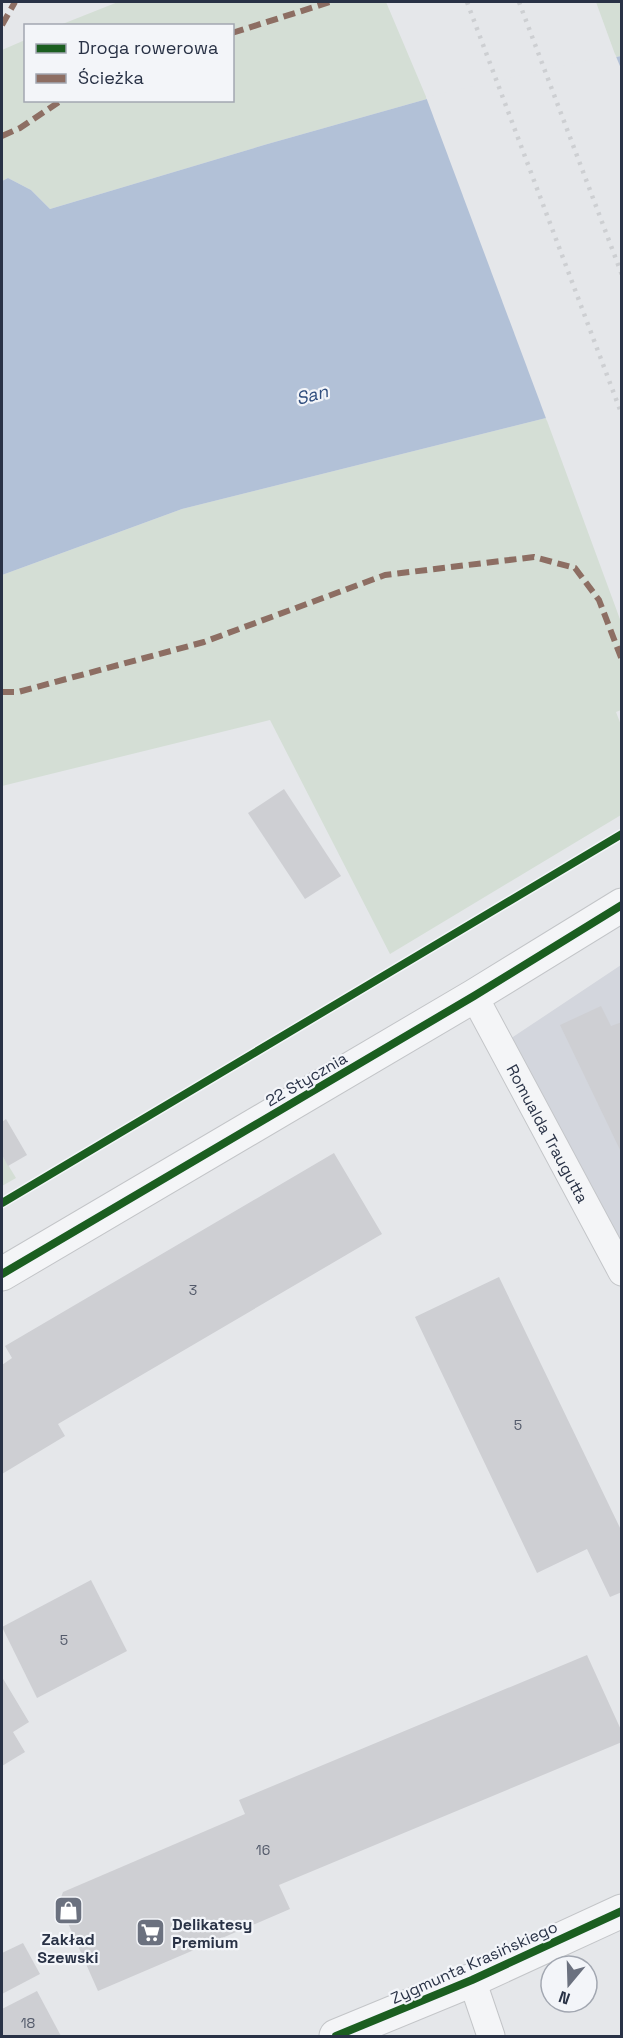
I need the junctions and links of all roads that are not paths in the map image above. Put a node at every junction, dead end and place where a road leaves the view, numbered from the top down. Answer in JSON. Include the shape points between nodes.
{"nodes":[{"id":1,"x":621,"y":905,"type":"edge"},
{"id":2,"x":474,"y":996,"type":"junction"},
{"id":3,"x":621,"y":1272,"type":"edge"},
{"id":4,"x":2,"y":1274,"type":"edge"},
{"id":5,"x":621,"y":1911,"type":"edge"},
{"id":6,"x":472,"y":1980,"type":"junction"},
{"id":7,"x":336,"y":2037,"type":"edge"},
{"id":8,"x":491,"y":2037,"type":"edge"}],
"edges":[{"from":1,"to":2,"type":"street","name":"22 Stycznia"},
{"from":2,"to":3,"type":"lane","name":"Romualda Traugutta"},
{"from":2,"to":4,"type":"street","name":"22 Stycznia"},
{"from":5,"to":6,"type":"street","name":"Zygmunta Krasińskiego"},
{"from":6,"to":7,"type":"street","name":"Zygmunta Krasińskiego"},
{"from":6,"to":8,"type":"lane"}]}
